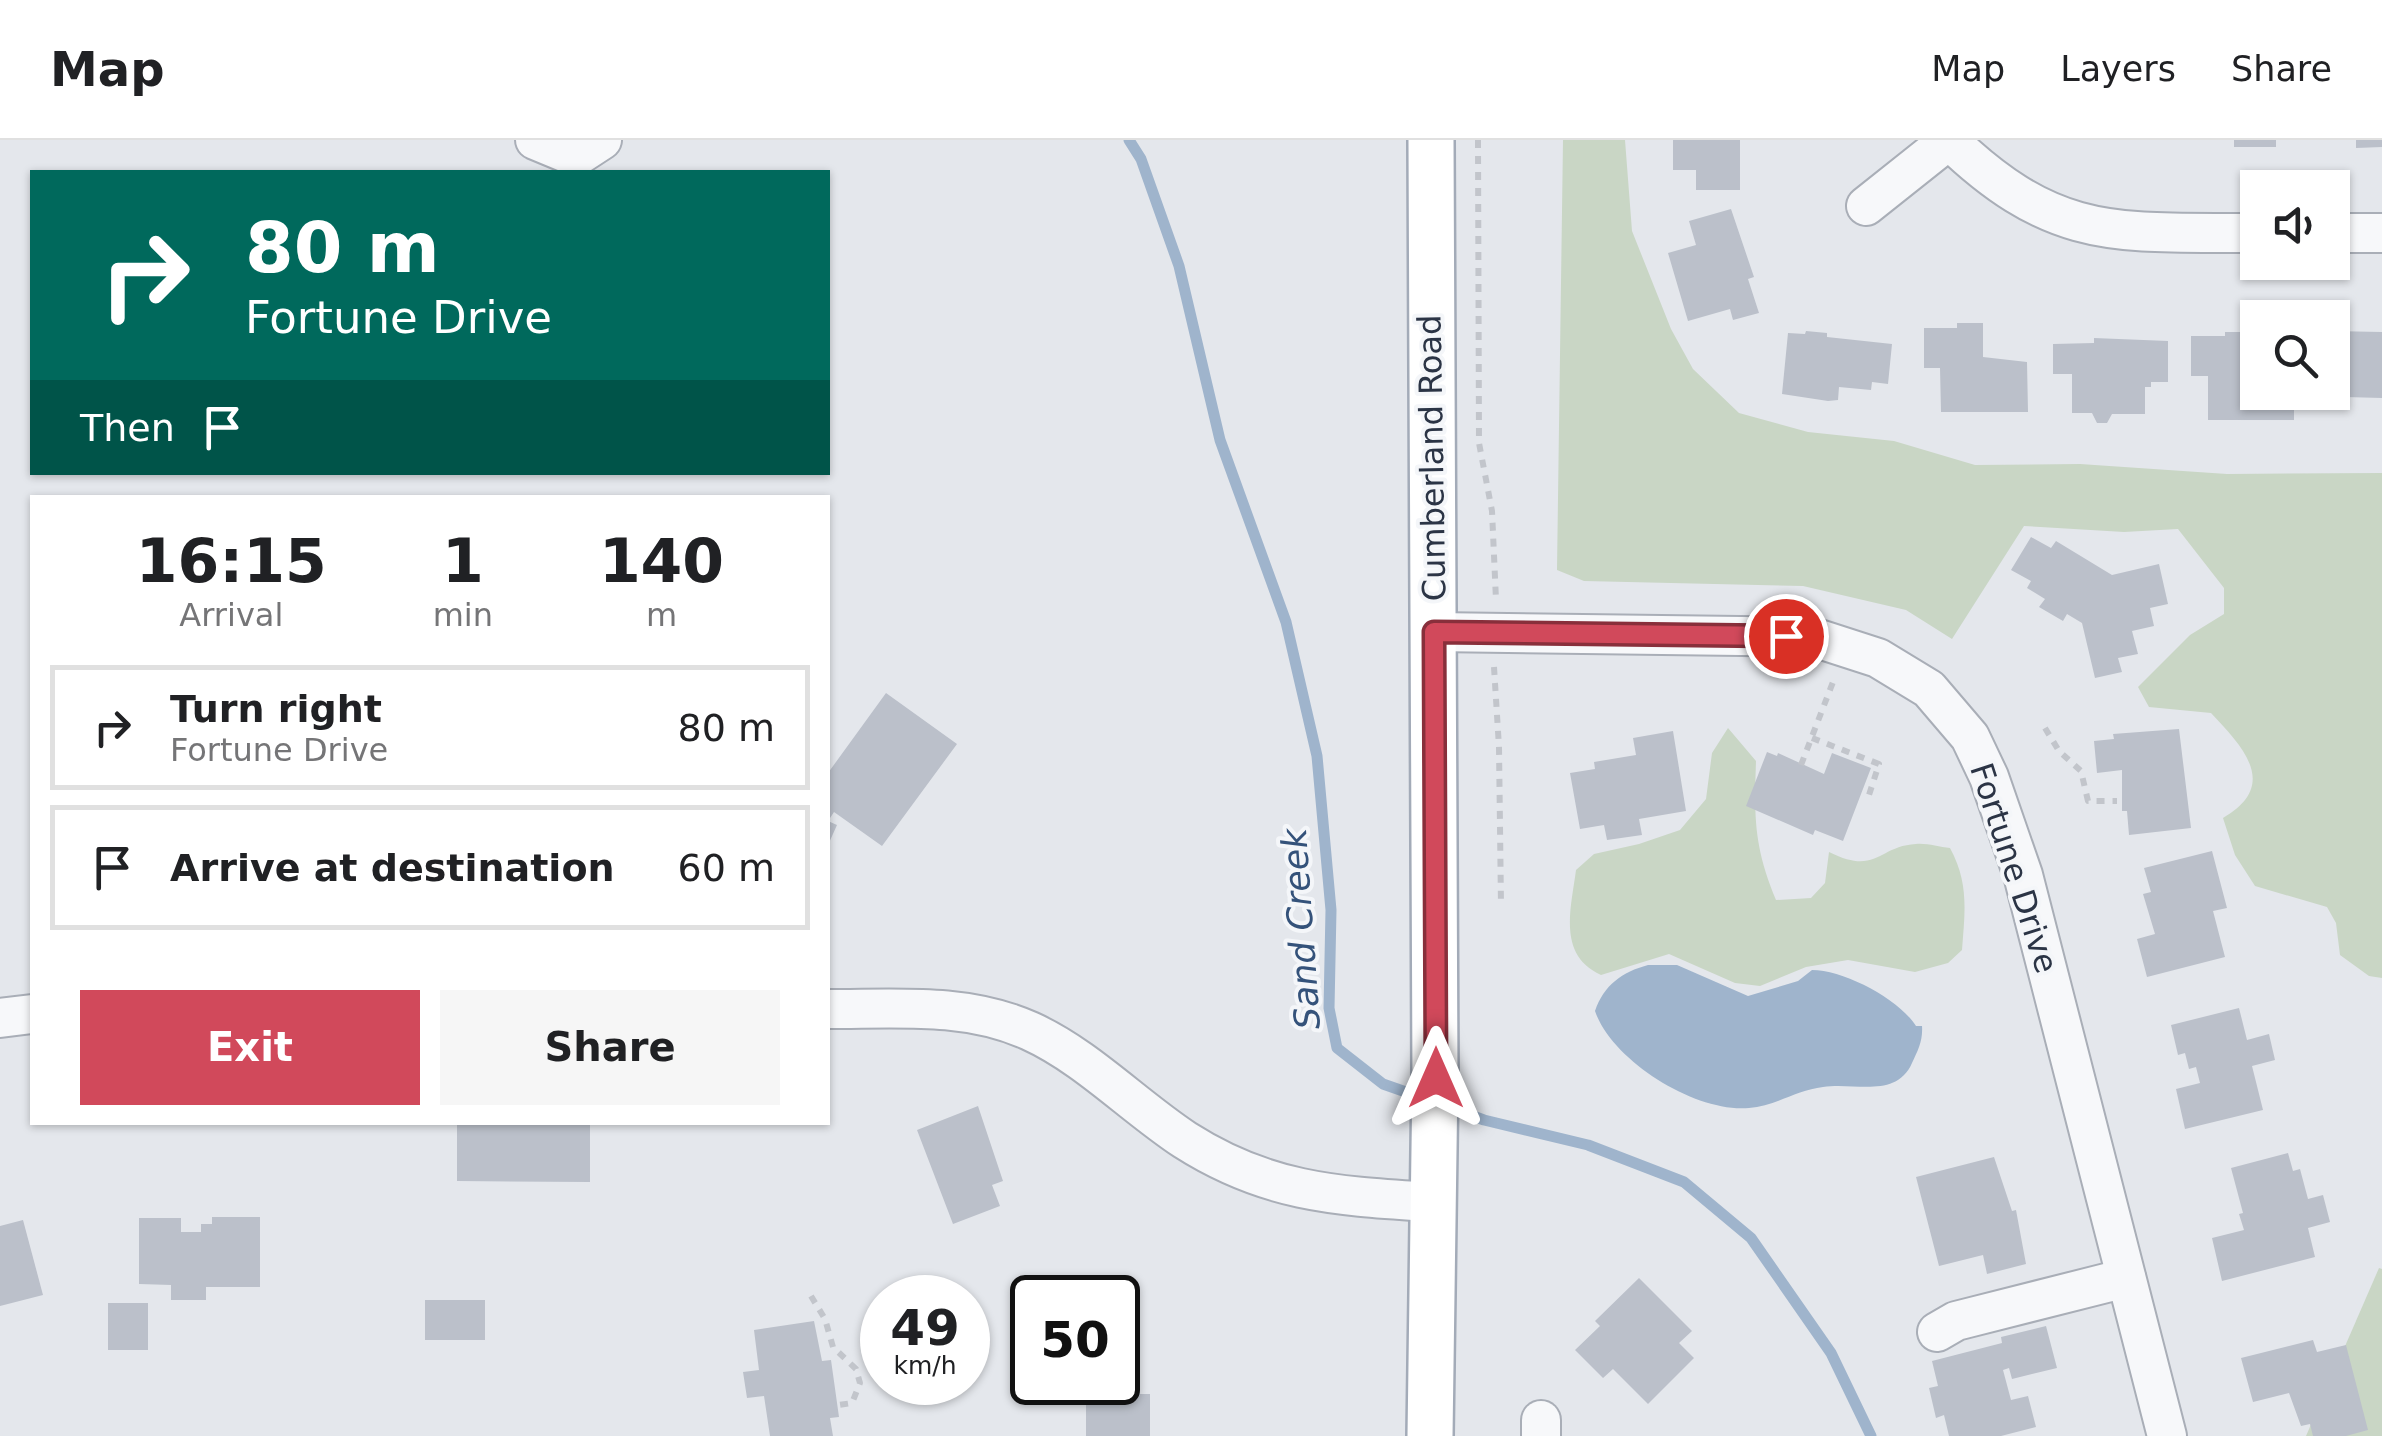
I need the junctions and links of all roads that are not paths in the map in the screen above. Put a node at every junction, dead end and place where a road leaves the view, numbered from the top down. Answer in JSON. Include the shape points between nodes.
{"nodes":[{"id":1,"x":535,"y":140,"type":"edge"},
{"id":2,"x":602,"y":140,"type":"edge"},
{"id":3,"x":1431,"y":140,"type":"edge"},
{"id":4,"x":1949,"y":140,"type":"edge"},
{"id":5,"x":1866,"y":206,"type":"dead end"},
{"id":6,"x":2240,"y":233,"type":"edge"},
{"id":7,"x":2350,"y":233,"type":"edge"},
{"id":8,"x":2382,"y":233,"type":"edge"},
{"id":9,"x":1434,"y":632,"type":"junction"},
{"id":10,"x":830,"y":1009,"type":"edge"},
{"id":11,"x":30,"y":1014,"type":"edge"},
{"id":12,"x":0,"y":1018,"type":"edge"},
{"id":13,"x":1432,"y":1202,"type":"junction"},
{"id":14,"x":2126,"y":1278,"type":"junction"},
{"id":15,"x":1937,"y":1332,"type":"dead end"},
{"id":16,"x":1430,"y":1436,"type":"edge"},
{"id":17,"x":2167,"y":1436,"type":"edge"}],
"edges":[{"from":1,"to":2,"type":"street","via":[[576,158]]},
{"from":3,"to":9,"type":"main road","name":"Cumberland Road"},
{"from":4,"to":5,"type":"street"},
{"from":4,"to":6,"type":"street","via":[[2000,186],[2062,219],[2117,230]]},
{"from":7,"to":8,"type":"street"},
{"from":9,"to":13,"type":"main road","name":"Cumberland Road"},
{"from":9,"to":14,"type":"street","name":"Fortune Drive","via":[[1813,637],[1878,658],[1929,689],[1970,737],[2017,859]]},
{"from":10,"to":13,"type":"street","via":[[967,1011],[1029,1030],[1183,1138],[1250,1174],[1335,1196]]},
{"from":11,"to":12,"type":"street"},
{"from":13,"to":16,"type":"main road","name":"Cumberland Road"},
{"from":14,"to":15,"type":"street","via":[[1956,1321]]},
{"from":14,"to":17,"type":"street","name":"Fortune Drive"}]}
